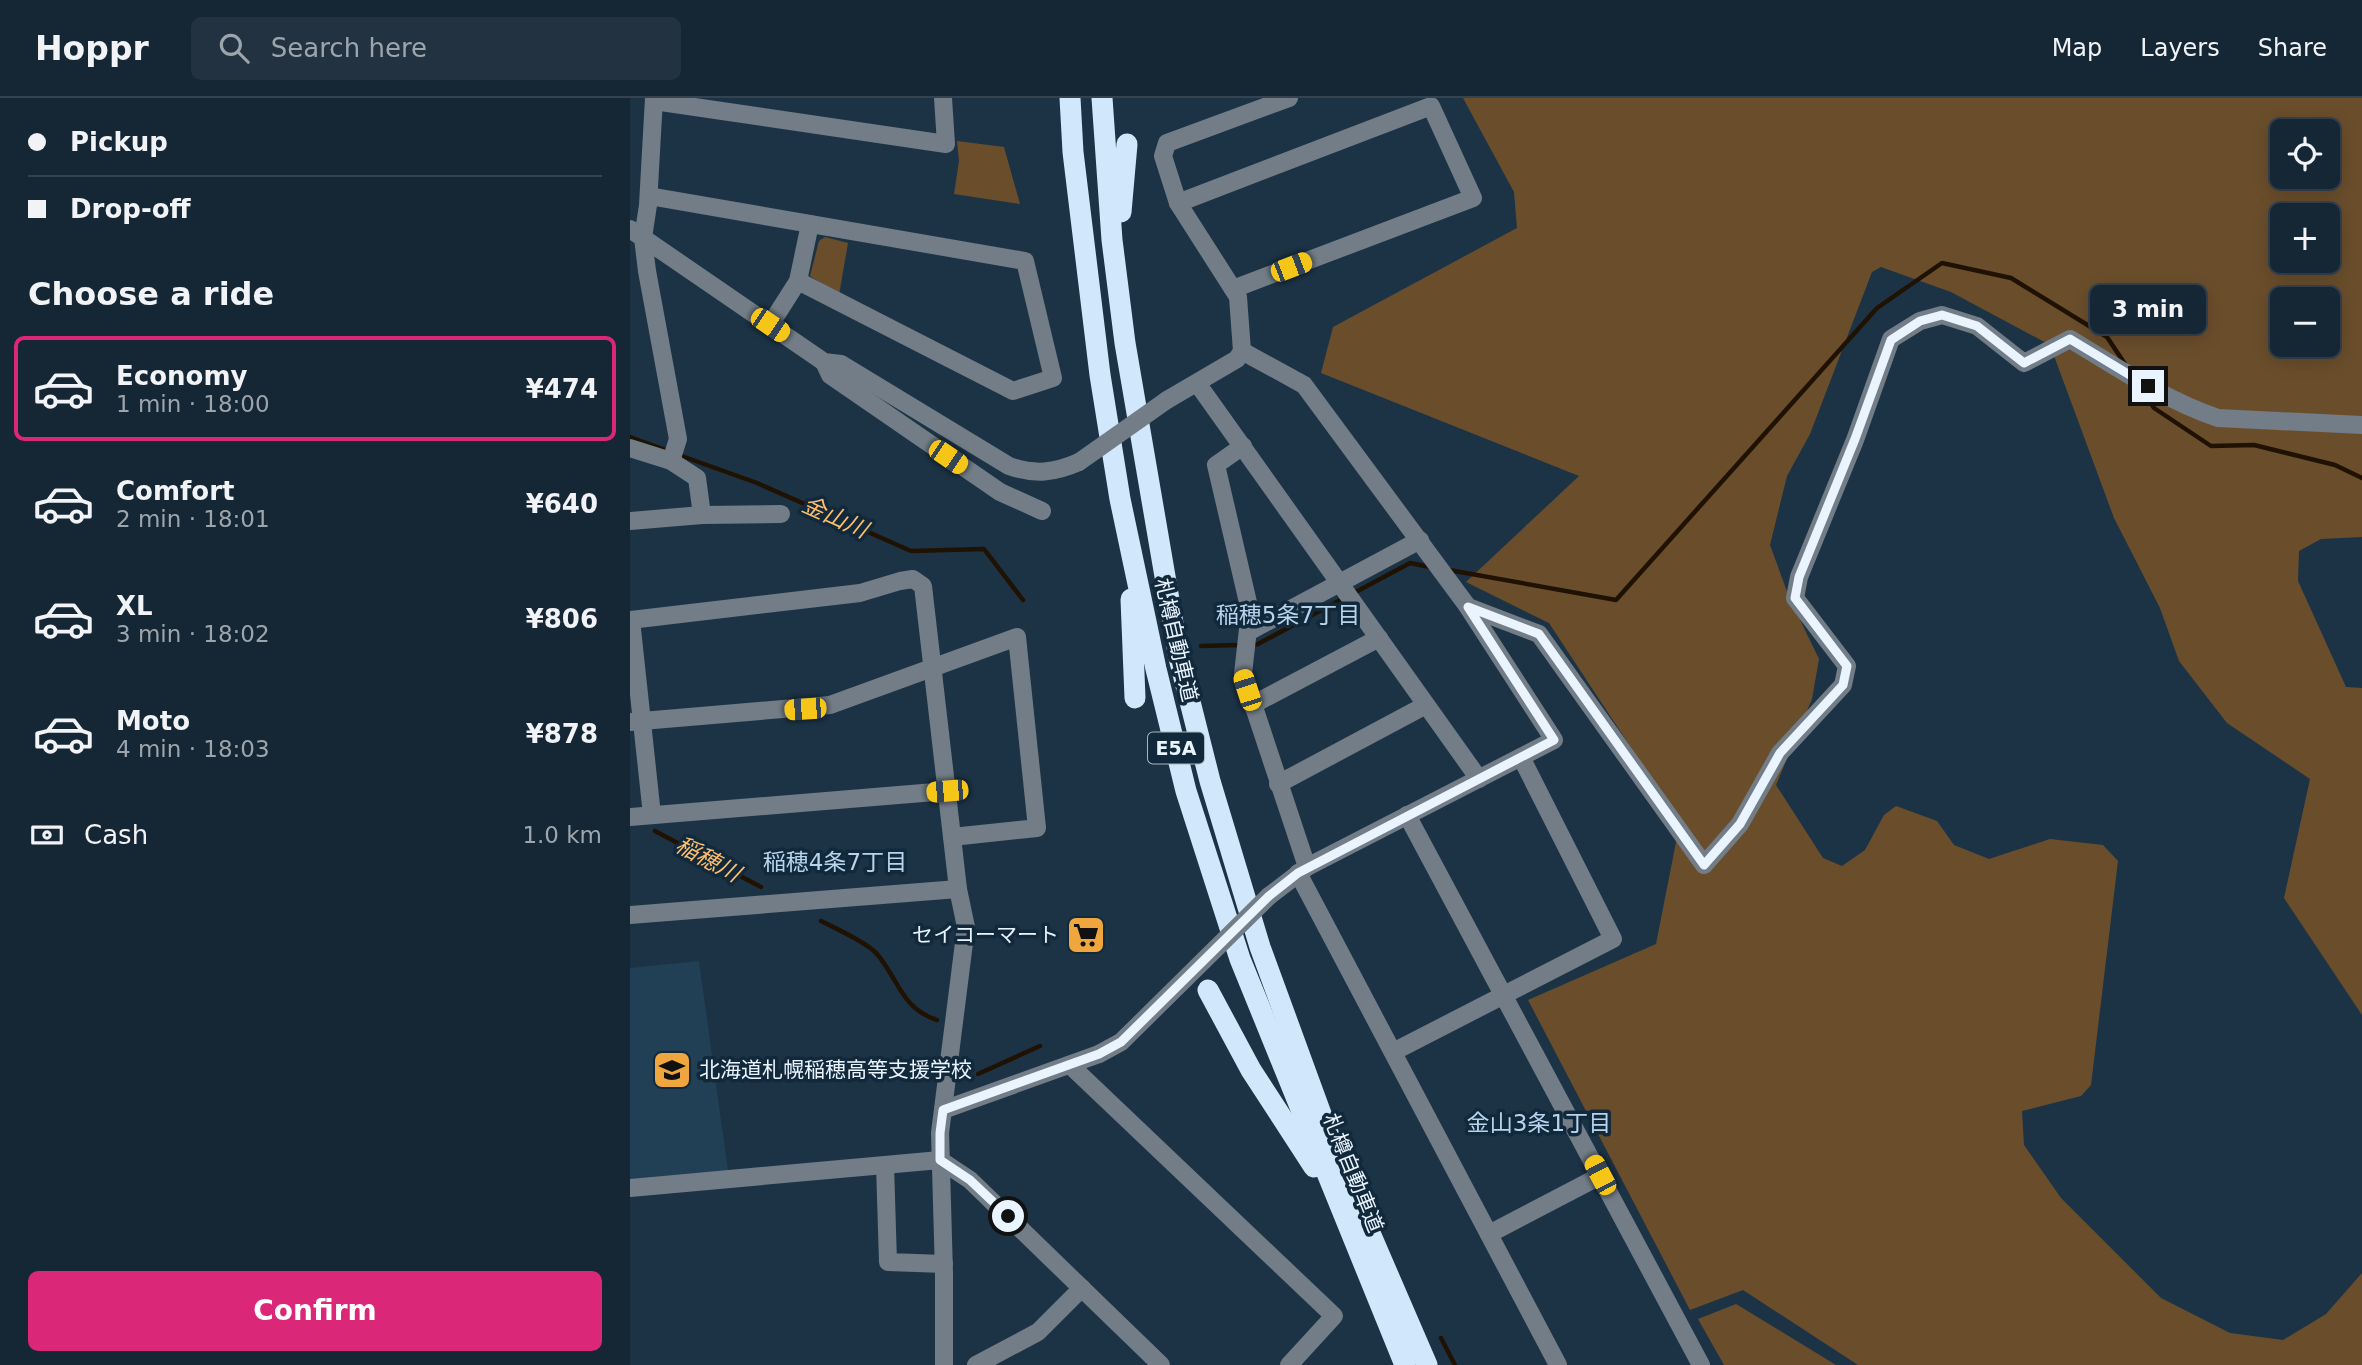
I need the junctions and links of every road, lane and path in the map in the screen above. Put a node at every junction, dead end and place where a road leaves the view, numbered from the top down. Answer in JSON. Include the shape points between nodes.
{"nodes":[{"id":1,"x":943,"y":98,"type":"edge"},
{"id":2,"x":1070,"y":98,"type":"edge"},
{"id":3,"x":1102,"y":98,"type":"edge"},
{"id":4,"x":1289,"y":98,"type":"edge"},
{"id":5,"x":654,"y":100,"type":"edge"},
{"id":6,"x":1127,"y":144,"type":"dead end"},
{"id":7,"x":649,"y":196,"type":"junction"},
{"id":8,"x":1178,"y":203,"type":"junction"},
{"id":9,"x":810,"y":224,"type":"junction"},
{"id":10,"x":636,"y":233,"type":"edge"},
{"id":11,"x":1116,"y":276,"type":"junction"},
{"id":12,"x":798,"y":281,"type":"junction"},
{"id":13,"x":1233,"y":289,"type":"junction"},
{"id":14,"x":770,"y":325,"type":"junction"},
{"id":15,"x":1242,"y":351,"type":"junction"},
{"id":16,"x":824,"y":362,"type":"junction"},
{"id":17,"x":1197,"y":383,"type":"junction"},
{"id":18,"x":2362,"y":425,"type":"edge"},
{"id":19,"x":1243,"y":446,"type":"junction"},
{"id":20,"x":630,"y":448,"type":"edge"},
{"id":21,"x":671,"y":461,"type":"junction"},
{"id":22,"x":1042,"y":511,"type":"dead end"},
{"id":23,"x":781,"y":514,"type":"dead end"},
{"id":24,"x":702,"y":515,"type":"junction"},
{"id":25,"x":630,"y":521,"type":"edge"},
{"id":26,"x":1420,"y":540,"type":"junction"},
{"id":27,"x":1129,"y":545,"type":"junction"},
{"id":28,"x":1341,"y":585,"type":"junction"},
{"id":29,"x":1468,"y":607,"type":"junction"},
{"id":30,"x":631,"y":620,"type":"edge"},
{"id":31,"x":1248,"y":633,"type":"junction"},
{"id":32,"x":1379,"y":638,"type":"junction"},
{"id":33,"x":932,"y":667,"type":"junction"},
{"id":34,"x":1135,"y":698,"type":"dead end"},
{"id":35,"x":1252,"y":705,"type":"junction"},
{"id":36,"x":1426,"y":705,"type":"junction"},
{"id":37,"x":636,"y":722,"type":"edge"},
{"id":38,"x":1521,"y":757,"type":"junction"},
{"id":39,"x":1479,"y":779,"type":"junction"},
{"id":40,"x":1278,"y":784,"type":"junction"},
{"id":41,"x":947,"y":791,"type":"junction"},
{"id":42,"x":1407,"y":815,"type":"junction"},
{"id":43,"x":652,"y":816,"type":"junction"},
{"id":44,"x":630,"y":817,"type":"edge"},
{"id":45,"x":952,"y":837,"type":"junction"},
{"id":46,"x":1303,"y":870,"type":"junction"},
{"id":47,"x":958,"y":889,"type":"junction"},
{"id":48,"x":630,"y":915,"type":"edge"},
{"id":49,"x":1208,"y":990,"type":"dead end"},
{"id":50,"x":1503,"y":995,"type":"junction"},
{"id":51,"x":1393,"y":1052,"type":"junction"},
{"id":52,"x":1070,"y":1065,"type":"junction"},
{"id":53,"x":943,"y":1110,"type":"junction"},
{"id":54,"x":940,"y":1160,"type":"junction"},
{"id":55,"x":885,"y":1165,"type":"junction"},
{"id":56,"x":1600,"y":1175,"type":"junction"},
{"id":57,"x":630,"y":1188,"type":"edge"},
{"id":58,"x":1341,"y":1210,"type":"junction"},
{"id":59,"x":1489,"y":1234,"type":"junction"},
{"id":60,"x":944,"y":1264,"type":"junction"},
{"id":61,"x":1082,"y":1288,"type":"junction"},
{"id":62,"x":1157,"y":1364,"type":"edge"},
{"id":63,"x":944,"y":1365,"type":"edge"},
{"id":64,"x":976,"y":1365,"type":"edge"},
{"id":65,"x":1289,"y":1365,"type":"edge"},
{"id":66,"x":1405,"y":1365,"type":"edge"},
{"id":67,"x":1427,"y":1365,"type":"edge"},
{"id":68,"x":1558,"y":1365,"type":"edge"},
{"id":69,"x":1701,"y":1365,"type":"edge"}],
"edges":[{"from":1,"to":5,"type":"street","via":[[946,144]]},
{"from":2,"to":27,"type":"highway","name":"札樽自動車道","number":"E5A","via":[[1100,375]]},
{"from":3,"to":11,"type":"highway","name":"札樽自動車道","number":"E5A"},
{"from":4,"to":8,"type":"street","via":[[1167,144],[1163,156]]},
{"from":5,"to":7,"type":"street"},
{"from":6,"to":11,"type":"highway"},
{"from":7,"to":9,"type":"street"},
{"from":7,"to":10,"type":"street"},
{"from":8,"to":13,"type":"street"},
{"from":8,"to":13,"type":"street","via":[[1431,106],[1473,198]]},
{"from":9,"to":12,"type":"street"},
{"from":9,"to":12,"type":"street","via":[[1025,261],[1053,378],[1013,391]]},
{"from":10,"to":14,"type":"street"},
{"from":10,"to":21,"type":"street","via":[[678,439]]},
{"from":11,"to":67,"type":"highway","name":"札樽自動車道","number":"E5A","via":[[1179,658],[1210,781],[1260,947],[1335,1152]]},
{"from":12,"to":14,"type":"street"},
{"from":13,"to":15,"type":"street","via":[[1238,297]]},
{"from":14,"to":16,"type":"street"},
{"from":15,"to":17,"type":"street","via":[[1237,359]]},
{"from":15,"to":26,"type":"street","via":[[1304,385]]},
{"from":16,"to":17,"type":"street","bridge":true,"via":[[841,364],[1009,466],[1040,473],[1079,462]]},
{"from":16,"to":22,"type":"street","via":[[830,375],[937,450],[1000,492]]},
{"from":17,"to":19,"type":"street"},
{"from":18,"to":29,"type":"street","via":[[2218,418],[2148,386],[2070,339],[2024,363],[1977,326],[1942,315],[1920,321],[1891,340],[1799,577],[1795,598],[1847,666],[1843,685],[1780,753],[1740,824],[1704,865],[1539,634]]},
{"from":19,"to":28,"type":"street"},
{"from":19,"to":31,"type":"street","via":[[1216,465],[1250,611]]},
{"from":20,"to":21,"type":"street"},
{"from":21,"to":24,"type":"street","via":[[697,478]]},
{"from":23,"to":24,"type":"street"},
{"from":24,"to":25,"type":"street"},
{"from":26,"to":28,"type":"street"},
{"from":26,"to":29,"type":"street"},
{"from":27,"to":34,"type":"highway"},
{"from":27,"to":58,"type":"highway","name":"札樽自動車道","number":"E5A","via":[[1186,791],[1240,959]]},
{"from":28,"to":31,"type":"street"},
{"from":28,"to":32,"type":"street"},
{"from":29,"to":38,"type":"street","via":[[1554,740]]},
{"from":30,"to":33,"type":"street","via":[[860,593],[913,579],[923,586]]},
{"from":30,"to":37,"type":"street"},
{"from":31,"to":35,"type":"street","via":[[1242,674]]},
{"from":32,"to":35,"type":"street"},
{"from":32,"to":36,"type":"street"},
{"from":33,"to":37,"type":"street","via":[[830,705]]},
{"from":33,"to":41,"type":"street"},
{"from":33,"to":45,"type":"street","via":[[1017,638],[1037,828]]},
{"from":35,"to":40,"type":"street"},
{"from":36,"to":39,"type":"street"},
{"from":36,"to":40,"type":"street"},
{"from":37,"to":43,"type":"street"},
{"from":38,"to":39,"type":"street"},
{"from":38,"to":50,"type":"street","via":[[1613,939]]},
{"from":39,"to":42,"type":"street"},
{"from":40,"to":46,"type":"street"},
{"from":41,"to":43,"type":"street"},
{"from":41,"to":45,"type":"street"},
{"from":42,"to":46,"type":"street"},
{"from":42,"to":50,"type":"street"},
{"from":43,"to":44,"type":"street"},
{"from":45,"to":47,"type":"street"},
{"from":46,"to":51,"type":"street"},
{"from":46,"to":52,"type":"street","bridge":true,"via":[[1269,896],[1121,1042]]},
{"from":47,"to":48,"type":"street"},
{"from":47,"to":53,"type":"street","via":[[966,927]]},
{"from":49,"to":58,"type":"highway","via":[[1251,1070]]},
{"from":50,"to":51,"type":"street"},
{"from":50,"to":56,"type":"street"},
{"from":51,"to":59,"type":"street"},
{"from":52,"to":53,"type":"street"},
{"from":52,"to":65,"type":"street","via":[[1334,1316]]},
{"from":53,"to":54,"type":"street"},
{"from":54,"to":55,"type":"street"},
{"from":54,"to":60,"type":"street"},
{"from":54,"to":61,"type":"street","via":[[970,1180]]},
{"from":55,"to":57,"type":"street"},
{"from":55,"to":60,"type":"street","via":[[888,1262]]},
{"from":56,"to":59,"type":"street"},
{"from":56,"to":69,"type":"street"},
{"from":58,"to":66,"type":"highway","name":"札樽自動車道","number":"E5A"},
{"from":59,"to":68,"type":"street"},
{"from":60,"to":63,"type":"street"},
{"from":61,"to":62,"type":"street"},
{"from":61,"to":64,"type":"street","via":[[1038,1332]]}]}
